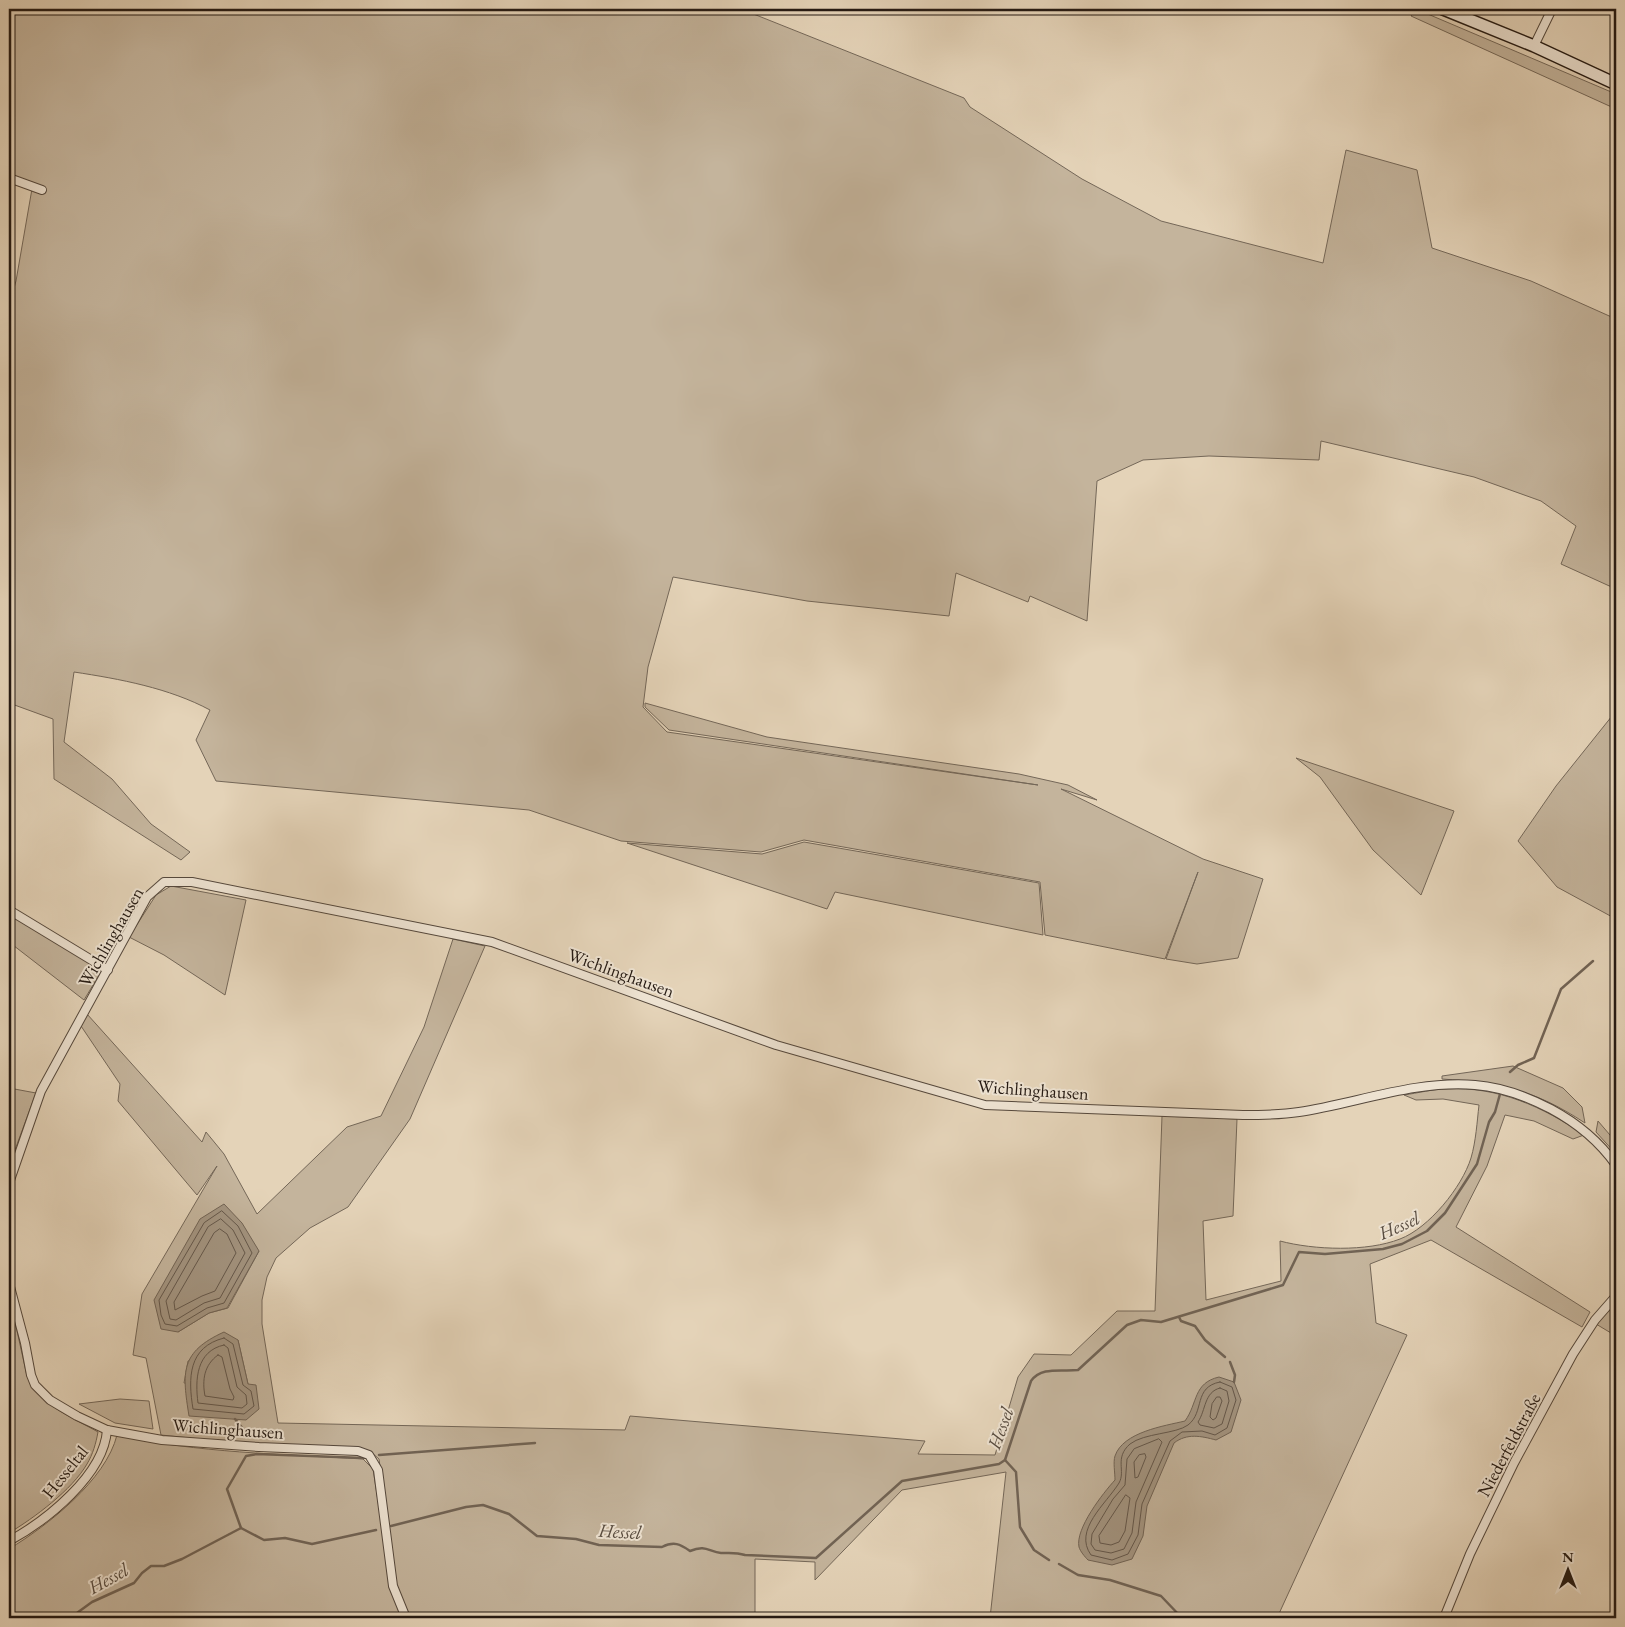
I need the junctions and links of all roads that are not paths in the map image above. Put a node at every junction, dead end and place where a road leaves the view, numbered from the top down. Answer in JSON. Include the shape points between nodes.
{"nodes":[{"id":1,"x":1443,"y":9,"type":"edge"},
{"id":2,"x":1552,"y":9,"type":"edge"},
{"id":3,"x":1534,"y":46,"type":"junction"},
{"id":4,"x":1616,"y":84,"type":"edge"},
{"id":5,"x":9,"y":178,"type":"edge"},
{"id":6,"x":42,"y":190,"type":"dead end"},
{"id":7,"x":9,"y":910,"type":"edge"},
{"id":8,"x":108,"y":970,"type":"junction"},
{"id":9,"x":1616,"y":1165,"type":"edge"},
{"id":10,"x":9,"y":1183,"type":"edge"},
{"id":11,"x":9,"y":1283,"type":"edge"},
{"id":12,"x":1616,"y":1296,"type":"edge"},
{"id":13,"x":107,"y":1430,"type":"junction"},
{"id":14,"x":9,"y":1541,"type":"edge"},
{"id":15,"x":406,"y":1618,"type":"edge"},
{"id":16,"x":1444,"y":1618,"type":"edge"}],
"edges":[{"from":1,"to":3,"type":"main road"},
{"from":2,"to":3,"type":"street"},
{"from":3,"to":4,"type":"main road"},
{"from":5,"to":6,"type":"street"},
{"from":7,"to":8,"type":"street"},
{"from":8,"to":9,"type":"street","name":"Wichlinghausen","via":[[147,897],[164,882],[192,882],[492,942],[776,1045],[984,1105],[1278,1114],[1401,1091],[1476,1085],[1506,1091],[1566,1117],[1588,1133]]},
{"from":8,"to":10,"type":"street","name":"Wichlinghausen","via":[[41,1091]]},
{"from":11,"to":13,"type":"street","name":"Wichlinghausen","via":[[35,1385],[50,1400]]},
{"from":12,"to":16,"type":"street","name":"Niederfeldstraße","via":[[1594,1320],[1572,1354],[1514,1463],[1470,1554]]},
{"from":13,"to":14,"type":"street","name":"Hesseltal","via":[[101,1454],[70,1496],[47,1517]]},
{"from":13,"to":15,"type":"street","name":"Wichlinghausen","via":[[162,1440],[369,1454],[378,1470],[393,1586]]}]}
